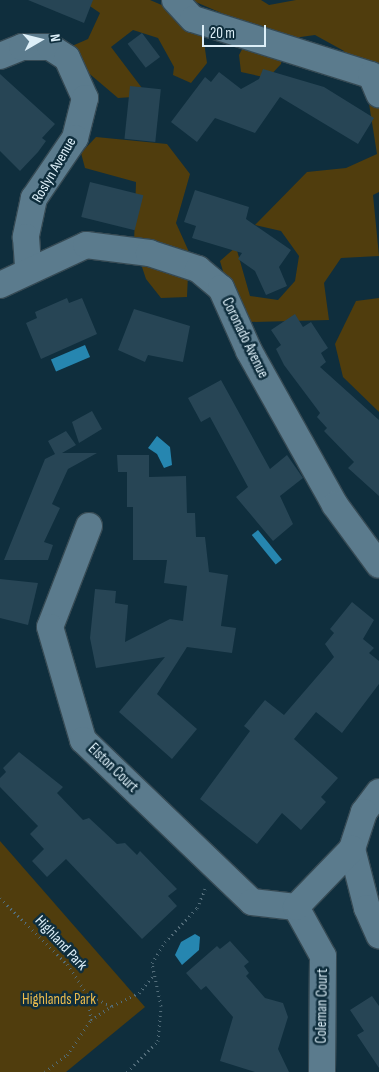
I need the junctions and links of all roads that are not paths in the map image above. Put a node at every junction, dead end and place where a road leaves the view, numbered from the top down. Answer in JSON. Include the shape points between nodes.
{"nodes":[{"id":1,"x":175,"y":0,"type":"edge"},
{"id":2,"x":0,"y":56,"type":"edge"},
{"id":3,"x":379,"y":94,"type":"edge"},
{"id":4,"x":28,"y":268,"type":"junction"},
{"id":5,"x":0,"y":285,"type":"edge"},
{"id":6,"x":89,"y":526,"type":"dead end"},
{"id":7,"x":379,"y":565,"type":"edge"},
{"id":8,"x":379,"y":792,"type":"edge"},
{"id":9,"x":352,"y":849,"type":"junction"},
{"id":10,"x":296,"y":907,"type":"junction"},
{"id":11,"x":379,"y":935,"type":"edge"},
{"id":12,"x":322,"y":1072,"type":"edge"}],
"edges":[{"from":1,"to":3,"type":"street","via":[[193,19],[371,75]]},
{"from":2,"to":4,"type":"street","name":"Roslyn Avenue","via":[[22,47],[50,47],[67,58],[85,98],[74,138],[34,198],[26,237]]},
{"from":4,"to":5,"type":"street","name":"Coronado Avenue"},
{"from":4,"to":7,"type":"street","name":"Coronado Avenue","via":[[86,245],[149,253],[198,269],[221,288],[249,351],[335,505]]},
{"from":6,"to":10,"type":"street","name":"Elston Court","via":[[50,627],[83,740],[252,902]]},
{"from":8,"to":9,"type":"street","via":[[364,812]]},
{"from":9,"to":10,"type":"street"},
{"from":9,"to":11,"type":"street","via":[[367,908]]},
{"from":10,"to":12,"type":"street","name":"Coleman Court","via":[[323,956]]}]}
